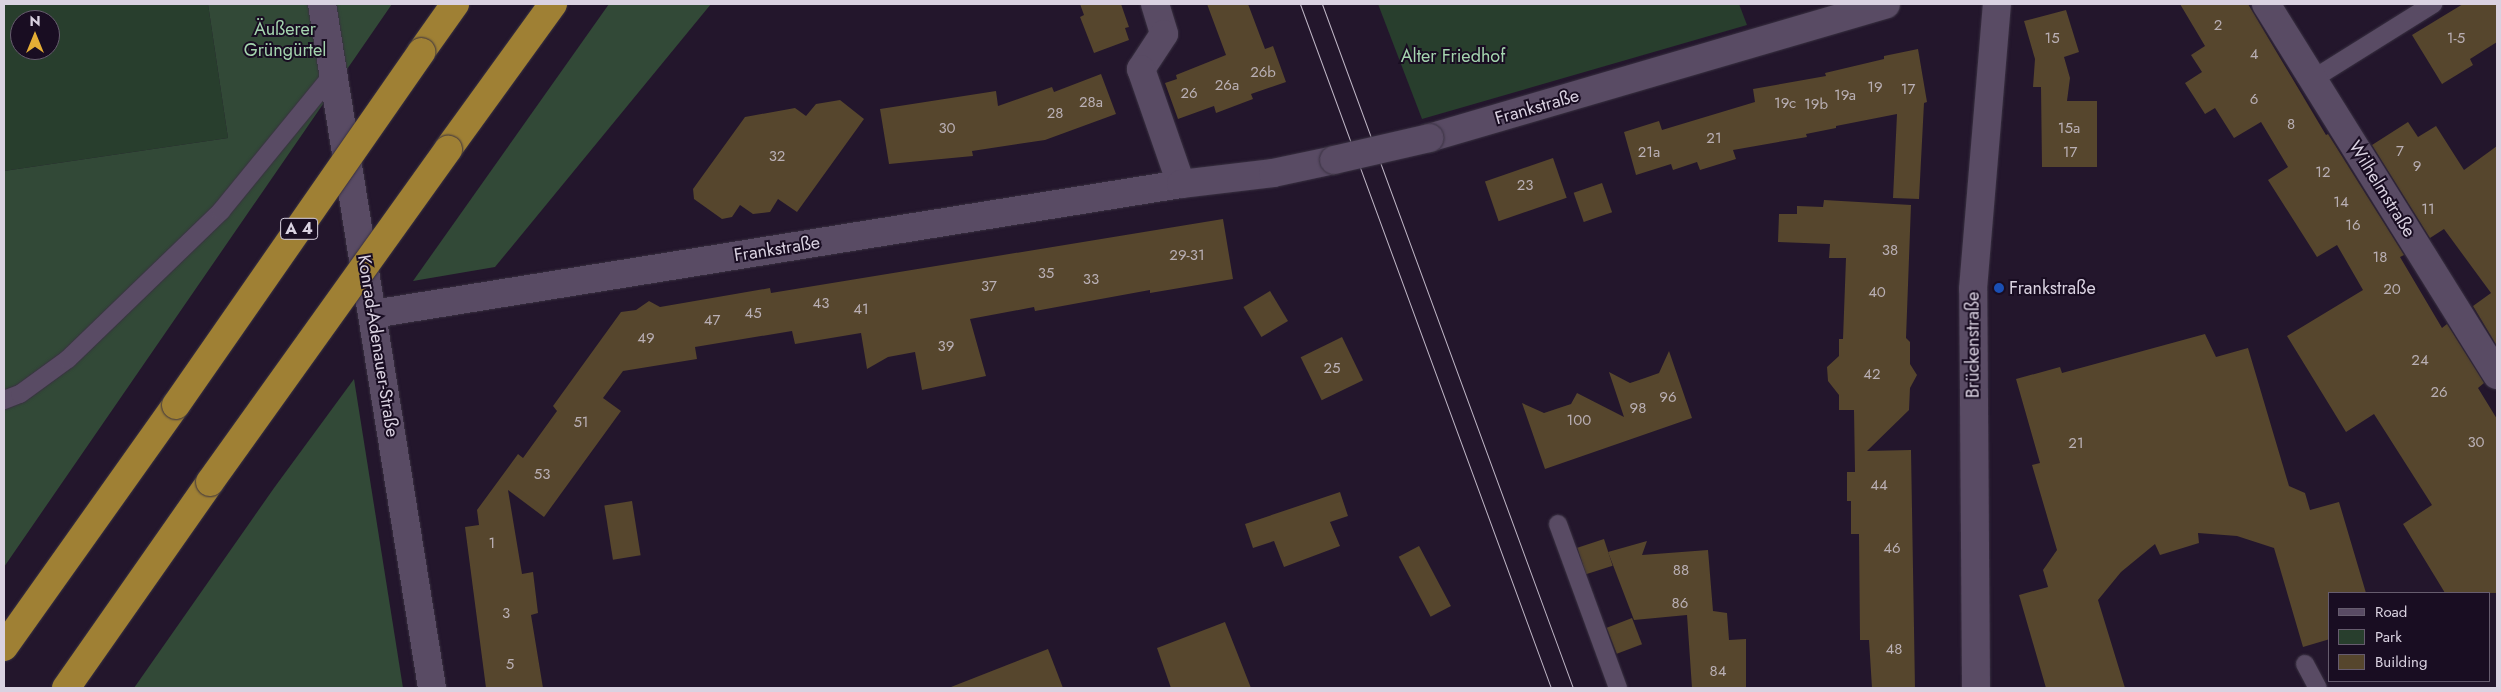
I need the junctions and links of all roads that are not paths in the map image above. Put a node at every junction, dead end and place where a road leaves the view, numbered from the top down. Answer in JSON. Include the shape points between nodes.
{"nodes":[{"id":1,"x":322,"y":4,"type":"edge"},
{"id":2,"x":455,"y":4,"type":"edge"},
{"id":3,"x":553,"y":4,"type":"edge"},
{"id":4,"x":1155,"y":4,"type":"edge"},
{"id":5,"x":1886,"y":4,"type":"edge"},
{"id":6,"x":1997,"y":4,"type":"edge"},
{"id":7,"x":2266,"y":4,"type":"edge"},
{"id":8,"x":2433,"y":4,"type":"edge"},
{"id":9,"x":333,"y":74,"type":"junction"},
{"id":10,"x":2313,"y":79,"type":"junction"},
{"id":11,"x":1181,"y":184,"type":"junction"},
{"id":12,"x":373,"y":314,"type":"junction"},
{"id":13,"x":2497,"y":375,"type":"edge"},
{"id":14,"x":4,"y":400,"type":"edge"},
{"id":15,"x":1558,"y":524,"type":"dead end"},
{"id":16,"x":4,"y":647,"type":"edge"},
{"id":17,"x":2305,"y":664,"type":"dead end"},
{"id":18,"x":66,"y":688,"type":"edge"},
{"id":19,"x":432,"y":688,"type":"edge"},
{"id":20,"x":1618,"y":688,"type":"edge"},
{"id":21,"x":1976,"y":688,"type":"edge"},
{"id":22,"x":2318,"y":688,"type":"edge"}],
"edges":[{"from":1,"to":9,"type":"street","name":"Konrad-Adenauer-Straße"},
{"from":2,"to":16,"type":"highway","number":"A 4","bridge":true},
{"from":3,"to":18,"type":"highway","bridge":true},
{"from":4,"to":11,"type":"street","via":[[1164,34],[1140,69]]},
{"from":5,"to":11,"type":"street","name":"Frankstraße","bridge":true,"via":[[1429,138],[1273,173]]},
{"from":6,"to":21,"type":"street","name":"Brückenstraße","via":[[1973,289]]},
{"from":7,"to":10,"type":"street","name":"Wilhelmstraße"},
{"from":8,"to":10,"type":"lane"},
{"from":9,"to":12,"type":"street","name":"Konrad-Adenauer-Straße"},
{"from":9,"to":14,"type":"lane","via":[[221,212],[68,359],[20,394]]},
{"from":10,"to":13,"type":"street","name":"Wilhelmstraße"},
{"from":11,"to":12,"type":"street","name":"Frankstraße"},
{"from":12,"to":19,"type":"street","name":"Konrad-Adenauer-Straße"},
{"from":15,"to":20,"type":"lane"},
{"from":17,"to":22,"type":"lane"}]}
